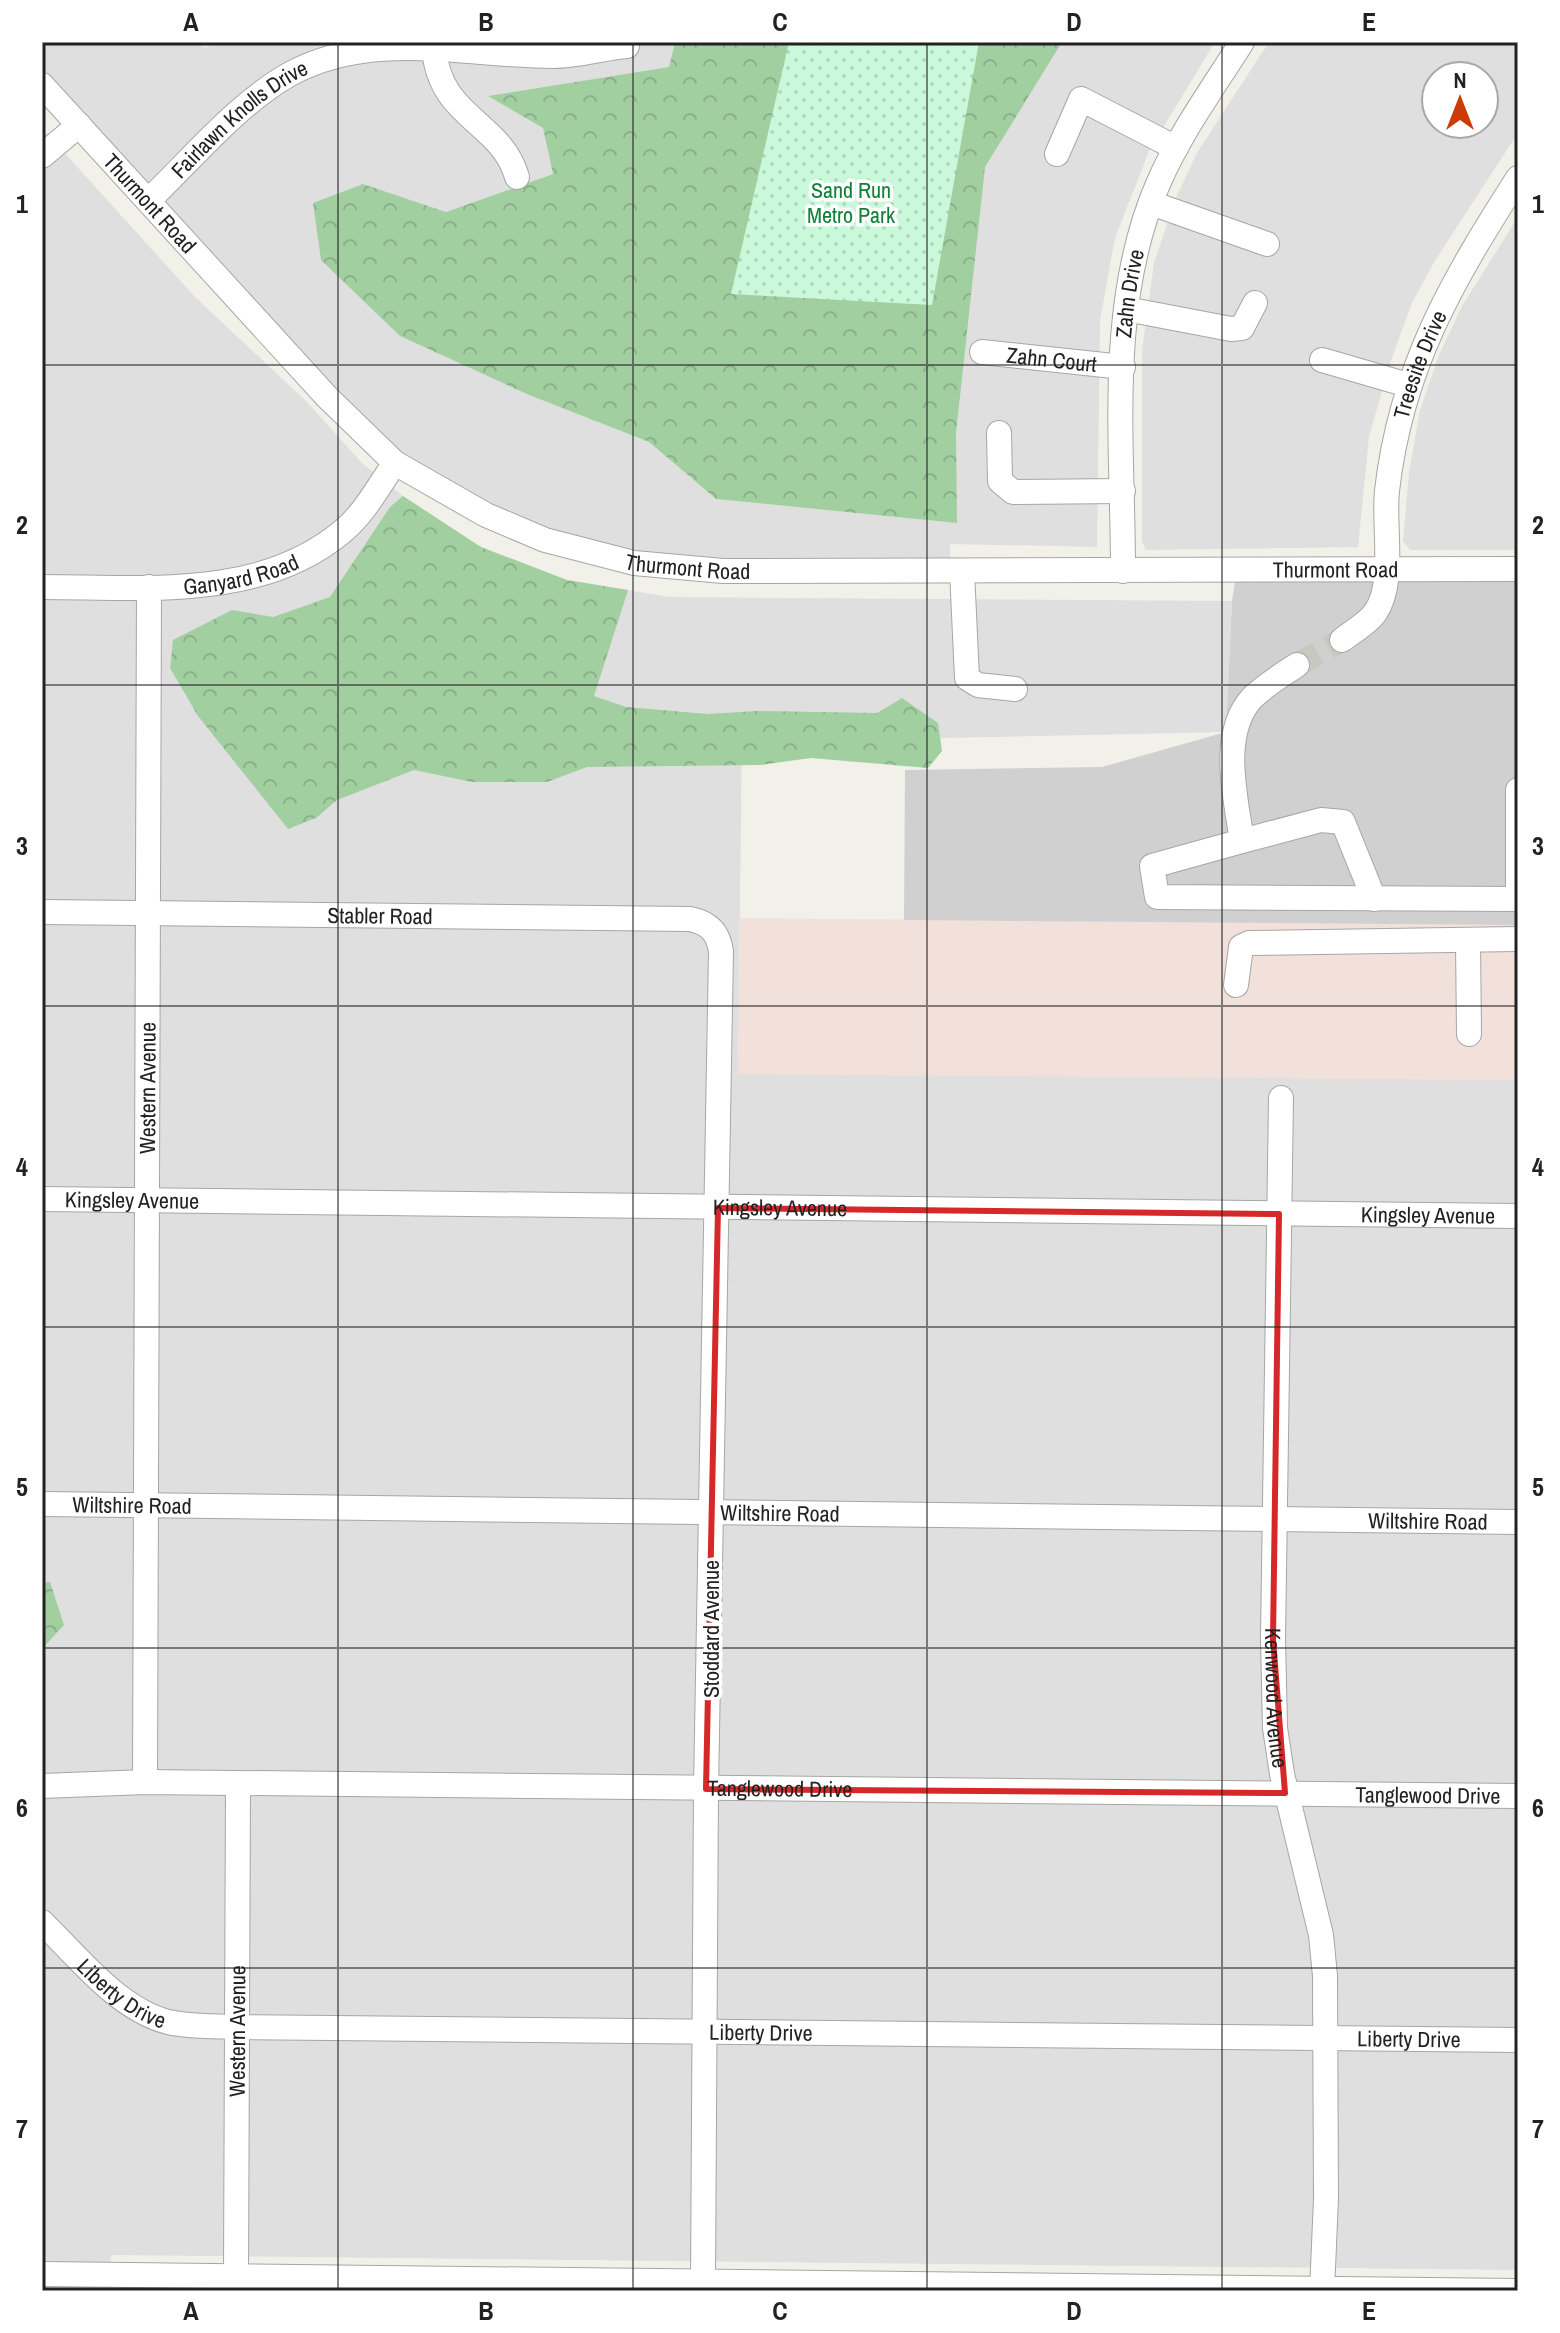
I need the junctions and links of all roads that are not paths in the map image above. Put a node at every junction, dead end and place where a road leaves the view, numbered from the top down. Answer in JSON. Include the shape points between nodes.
{"nodes":[{"id":1,"x":1242,"y":42,"type":"edge"},
{"id":2,"x":627,"y":46,"type":"dead end"},
{"id":3,"x":434,"y":49,"type":"junction"},
{"id":4,"x":42,"y":85,"type":"edge"},
{"id":5,"x":79,"y":125,"type":"junction"},
{"id":6,"x":1176,"y":148,"type":"junction"},
{"id":7,"x":1057,"y":154,"type":"dead end"},
{"id":8,"x":42,"y":156,"type":"edge"},
{"id":9,"x":517,"y":177,"type":"dead end"},
{"id":10,"x":1518,"y":178,"type":"edge"},
{"id":11,"x":149,"y":200,"type":"junction"},
{"id":12,"x":1151,"y":203,"type":"junction"},
{"id":13,"x":1267,"y":244,"type":"dead end"},
{"id":14,"x":1255,"y":303,"type":"dead end"},
{"id":15,"x":1126,"y":309,"type":"junction"},
{"id":16,"x":982,"y":352,"type":"dead end"},
{"id":17,"x":1322,"y":360,"type":"dead end"},
{"id":18,"x":1123,"y":367,"type":"junction"},
{"id":19,"x":1408,"y":385,"type":"junction"},
{"id":20,"x":999,"y":433,"type":"dead end"},
{"id":21,"x":395,"y":463,"type":"junction"},
{"id":22,"x":1123,"y":491,"type":"junction"},
{"id":23,"x":1518,"y":569,"type":"edge"},
{"id":24,"x":1386,"y":570,"type":"junction"},
{"id":25,"x":962,"y":571,"type":"junction"},
{"id":26,"x":1123,"y":571,"type":"junction"},
{"id":27,"x":42,"y":587,"type":"edge"},
{"id":28,"x":149,"y":587,"type":"junction"},
{"id":29,"x":1342,"y":640,"type":"tunnel mouth"},
{"id":30,"x":1297,"y":665,"type":"tunnel mouth"},
{"id":31,"x":1015,"y":689,"type":"dead end"},
{"id":32,"x":1518,"y":790,"type":"edge"},
{"id":33,"x":1242,"y":841,"type":"junction"},
{"id":34,"x":1374,"y":899,"type":"junction"},
{"id":35,"x":1518,"y":899,"type":"edge"},
{"id":36,"x":42,"y":912,"type":"edge"},
{"id":37,"x":145,"y":916,"type":"junction"},
{"id":38,"x":714,"y":931,"type":"joint"},
{"id":39,"x":1518,"y":939,"type":"edge"},
{"id":40,"x":1468,"y":940,"type":"junction"},
{"id":41,"x":1236,"y":985,"type":"dead end"},
{"id":42,"x":1469,"y":1034,"type":"dead end"},
{"id":43,"x":1281,"y":1098,"type":"dead end"},
{"id":44,"x":42,"y":1199,"type":"edge"},
{"id":45,"x":147,"y":1200,"type":"junction"},
{"id":46,"x":718,"y":1208,"type":"junction"},
{"id":47,"x":1279,"y":1214,"type":"junction"},
{"id":48,"x":1518,"y":1216,"type":"edge"},
{"id":49,"x":42,"y":1504,"type":"edge"},
{"id":50,"x":148,"y":1506,"type":"junction"},
{"id":51,"x":712,"y":1513,"type":"junction"},
{"id":52,"x":1275,"y":1519,"type":"junction"},
{"id":53,"x":1518,"y":1522,"type":"edge"},
{"id":54,"x":145,"y":1782,"type":"junction"},
{"id":55,"x":238,"y":1785,"type":"junction"},
{"id":56,"x":42,"y":1786,"type":"edge"},
{"id":57,"x":706,"y":1789,"type":"junction"},
{"id":58,"x":1285,"y":1793,"type":"junction"},
{"id":59,"x":1518,"y":1796,"type":"edge"},
{"id":60,"x":42,"y":1922,"type":"edge"},
{"id":61,"x":237,"y":2027,"type":"junction"},
{"id":62,"x":706,"y":2033,"type":"junction"},
{"id":63,"x":1325,"y":2038,"type":"junction"},
{"id":64,"x":1518,"y":2040,"type":"edge"},
{"id":65,"x":42,"y":2274,"type":"edge"},
{"id":66,"x":236,"y":2277,"type":"junction"},
{"id":67,"x":114,"y":2283,"type":"edge"},
{"id":68,"x":696,"y":2284,"type":"edge"},
{"id":69,"x":833,"y":2287,"type":"edge"},
{"id":70,"x":1028,"y":2288,"type":"edge"},
{"id":71,"x":1322,"y":2290,"type":"edge"},
{"id":72,"x":1518,"y":2291,"type":"edge"}],
"edges":[{"from":1,"to":6,"type":"street","name":"Zahn Drive"},
{"from":2,"to":3,"type":"street","name":"Fairlawn Knolls Drive","via":[[559,56]]},
{"from":3,"to":9,"type":"street","via":[[436,73],[447,92],[496,141]]},
{"from":3,"to":11,"type":"street","name":"Fairlawn Knolls Drive","via":[[387,46],[343,52],[290,75],[251,103]]},
{"from":4,"to":5,"type":"street","name":"Thurmont Road"},
{"from":5,"to":8,"type":"street"},
{"from":5,"to":11,"type":"street","name":"Thurmont Road"},
{"from":6,"to":7,"type":"street","via":[[1081,99]]},
{"from":6,"to":12,"type":"street","name":"Zahn Drive"},
{"from":10,"to":19,"type":"street","name":"Treesite Drive","via":[[1456,276]]},
{"from":11,"to":21,"type":"street","name":"Thurmont Road","via":[[327,397]]},
{"from":12,"to":13,"type":"street"},
{"from":12,"to":15,"type":"street","name":"Zahn Drive"},
{"from":14,"to":15,"type":"street","via":[[1242,328],[1231,329]]},
{"from":15,"to":18,"type":"street","name":"Zahn Drive"},
{"from":16,"to":18,"type":"street","name":"Zahn Court"},
{"from":17,"to":19,"type":"street"},
{"from":18,"to":22,"type":"street","name":"Zahn Drive"},
{"from":19,"to":24,"type":"street","name":"Treesite Drive","via":[[1390,468]]},
{"from":20,"to":22,"type":"street","via":[[1000,481],[1013,492]]},
{"from":21,"to":25,"type":"street","name":"Thurmont Road","via":[[516,528],[634,563],[723,571]]},
{"from":21,"to":28,"type":"street","name":"Ganyard Road","via":[[343,531],[293,563],[248,579]]},
{"from":22,"to":26,"type":"street","name":"Zahn Drive"},
{"from":23,"to":24,"type":"street","name":"Thurmont Road"},
{"from":24,"to":26,"type":"street","name":"Thurmont Road"},
{"from":24,"to":29,"type":"street","name":"Treesite Drive","via":[[1375,612]]},
{"from":25,"to":26,"type":"street","name":"Thurmont Road"},
{"from":25,"to":31,"type":"street","via":[[967,678],[978,685]]},
{"from":27,"to":28,"type":"street","name":"Ganyard Road"},
{"from":28,"to":37,"type":"street","name":"Western Avenue"},
{"from":30,"to":33,"type":"street","via":[[1252,698],[1241,714],[1233,769]]},
{"from":32,"to":35,"type":"street"},
{"from":33,"to":34,"type":"street","via":[[1321,820],[1343,822]]},
{"from":33,"to":34,"type":"street","via":[[1152,866],[1157,897]]},
{"from":34,"to":35,"type":"street"},
{"from":36,"to":37,"type":"street","name":"Stabler Road"},
{"from":37,"to":38,"type":"street","name":"Stabler Road","via":[[690,919]]},
{"from":37,"to":45,"type":"street","name":"Western Avenue"},
{"from":38,"to":46,"type":"street","name":"Stoddard Avenue","via":[[721,951]]},
{"from":39,"to":40,"type":"street"},
{"from":40,"to":41,"type":"street","via":[[1249,943],[1241,947]]},
{"from":40,"to":42,"type":"street"},
{"from":43,"to":47,"type":"street","name":"Kenwood Avenue"},
{"from":44,"to":45,"type":"street","name":"Kingsley Avenue"},
{"from":45,"to":46,"type":"street","name":"Kingsley Avenue"},
{"from":45,"to":50,"type":"street","name":"Western Avenue"},
{"from":46,"to":47,"type":"street","name":"Kingsley Avenue"},
{"from":46,"to":51,"type":"street","name":"Stoddard Avenue"},
{"from":47,"to":48,"type":"street","name":"Kingsley Avenue"},
{"from":47,"to":52,"type":"street","name":"Kenwood Avenue"},
{"from":49,"to":50,"type":"street","name":"Wiltshire Road"},
{"from":50,"to":51,"type":"street","name":"Wiltshire Road"},
{"from":50,"to":54,"type":"street","name":"Western Avenue"},
{"from":51,"to":52,"type":"street","name":"Wiltshire Road"},
{"from":51,"to":57,"type":"street","name":"Stoddard Avenue"},
{"from":52,"to":53,"type":"street","name":"Wiltshire Road"},
{"from":52,"to":58,"type":"street","name":"Kenwood Avenue","via":[[1275,1728]]},
{"from":54,"to":55,"type":"street","name":"Tanglewood Drive"},
{"from":54,"to":56,"type":"street","name":"Tanglewood Drive"},
{"from":55,"to":57,"type":"street","name":"Tanglewood Drive"},
{"from":55,"to":61,"type":"street","name":"Western Avenue"},
{"from":57,"to":58,"type":"street","name":"Tanglewood Drive"},
{"from":57,"to":62,"type":"street","name":"Stoddard Avenue"},
{"from":58,"to":59,"type":"street","name":"Tanglewood Drive"},
{"from":58,"to":63,"type":"street","name":"Kenwood Avenue","via":[[1321,1935]]},
{"from":60,"to":61,"type":"street","name":"Liberty Drive","via":[[144,2013],[173,2023]]},
{"from":61,"to":62,"type":"street","name":"Liberty Drive"},
{"from":61,"to":66,"type":"street","name":"Western Avenue"},
{"from":62,"to":63,"type":"street","name":"Liberty Drive"},
{"from":62,"to":68,"type":"street","name":"Stoddard Avenue"},
{"from":63,"to":64,"type":"street","name":"Liberty Drive"},
{"from":63,"to":71,"type":"street","name":"Kenwood Avenue"},
{"from":65,"to":67,"type":"street"},
{"from":66,"to":67,"type":"street"},
{"from":66,"to":68,"type":"street"},
{"from":68,"to":69,"type":"street"},
{"from":69,"to":70,"type":"street"},
{"from":70,"to":71,"type":"street"},
{"from":71,"to":72,"type":"street"}]}
